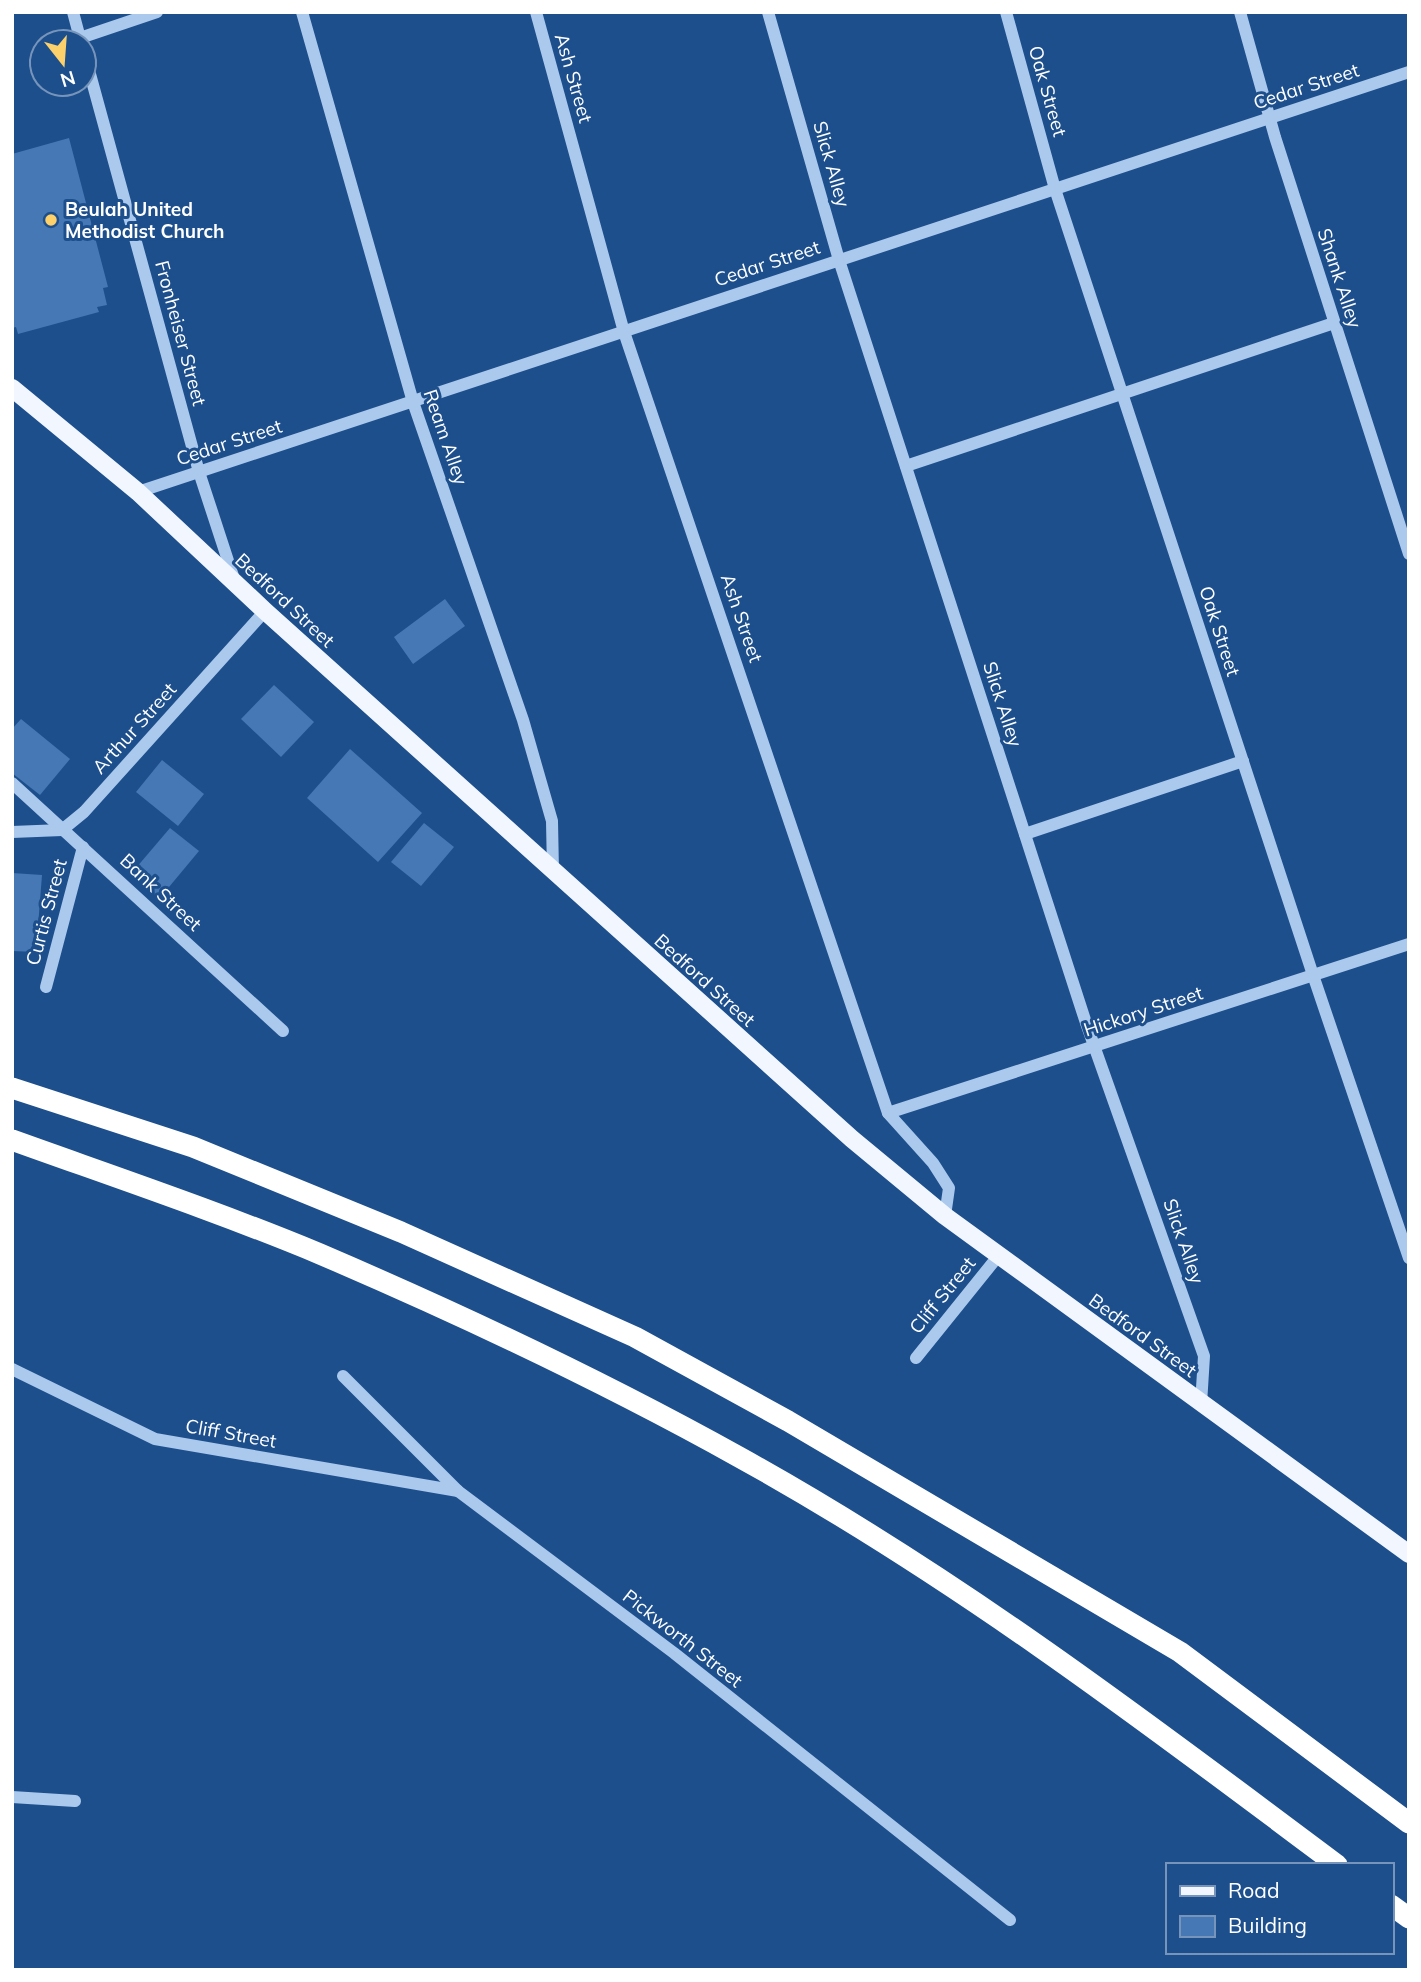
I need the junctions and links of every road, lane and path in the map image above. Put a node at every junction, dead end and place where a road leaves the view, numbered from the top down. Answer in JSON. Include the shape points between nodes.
{"nodes":[{"id":1,"x":157,"y":12,"type":"edge"},
{"id":2,"x":302,"y":12,"type":"edge"},
{"id":3,"x":536,"y":12,"type":"edge"},
{"id":4,"x":768,"y":12,"type":"edge"},
{"id":5,"x":1006,"y":12,"type":"edge"},
{"id":6,"x":1240,"y":12,"type":"edge"},
{"id":7,"x":98,"y":34,"type":"edge"},
{"id":8,"x":1409,"y":72,"type":"edge"},
{"id":9,"x":97,"y":98,"type":"edge"},
{"id":10,"x":1269,"y":118,"type":"junction"},
{"id":11,"x":1055,"y":189,"type":"junction"},
{"id":12,"x":839,"y":260,"type":"junction"},
{"id":13,"x":1334,"y":323,"type":"junction"},
{"id":14,"x":624,"y":332,"type":"junction"},
{"id":15,"x":12,"y":388,"type":"edge"},
{"id":16,"x":1123,"y":393,"type":"junction"},
{"id":17,"x":413,"y":402,"type":"junction"},
{"id":18,"x":905,"y":466,"type":"junction"},
{"id":19,"x":199,"y":472,"type":"junction"},
{"id":20,"x":138,"y":492,"type":"junction"},
{"id":21,"x":1409,"y":554,"type":"edge"},
{"id":22,"x":235,"y":582,"type":"junction"},
{"id":23,"x":265,"y":611,"type":"junction"},
{"id":24,"x":1243,"y":761,"type":"junction"},
{"id":25,"x":12,"y":783,"type":"edge"},
{"id":26,"x":62,"y":830,"type":"junction"},
{"id":27,"x":12,"y":832,"type":"edge"},
{"id":28,"x":1025,"y":834,"type":"junction"},
{"id":29,"x":83,"y":847,"type":"junction"},
{"id":30,"x":553,"y":872,"type":"junction"},
{"id":31,"x":1409,"y":944,"type":"edge"},
{"id":32,"x":1313,"y":975,"type":"junction"},
{"id":33,"x":46,"y":987,"type":"dead end"},
{"id":34,"x":283,"y":1031,"type":"dead end"},
{"id":35,"x":1095,"y":1047,"type":"junction"},
{"id":36,"x":12,"y":1088,"type":"edge"},
{"id":37,"x":888,"y":1113,"type":"junction"},
{"id":38,"x":12,"y":1140,"type":"edge"},
{"id":39,"x":945,"y":1216,"type":"junction"},
{"id":40,"x":999,"y":1255,"type":"junction"},
{"id":41,"x":1409,"y":1258,"type":"edge"},
{"id":42,"x":916,"y":1358,"type":"dead end"},
{"id":43,"x":12,"y":1369,"type":"edge"},
{"id":44,"x":343,"y":1376,"type":"dead end"},
{"id":45,"x":1201,"y":1404,"type":"junction"},
{"id":46,"x":458,"y":1491,"type":"junction"},
{"id":47,"x":1409,"y":1555,"type":"edge"},
{"id":48,"x":12,"y":1797,"type":"edge"},
{"id":49,"x":75,"y":1801,"type":"dead end"},
{"id":50,"x":1409,"y":1823,"type":"edge"},
{"id":51,"x":1334,"y":1863,"type":"edge"},
{"id":52,"x":1393,"y":1906,"type":"edge"},
{"id":53,"x":1409,"y":1918,"type":"edge"},
{"id":54,"x":1010,"y":1920,"type":"dead end"}],
"edges":[{"from":1,"to":7,"type":"street"},
{"from":2,"to":17,"type":"street","name":"Ream Alley"},
{"from":3,"to":14,"type":"street","name":"Ash Street"},
{"from":4,"to":12,"type":"street","name":"Slick Alley"},
{"from":5,"to":11,"type":"street","name":"Oak Street"},
{"from":6,"to":10,"type":"street","name":"Shank Alley"},
{"from":8,"to":10,"type":"street","name":"Cedar Street"},
{"from":9,"to":19,"type":"street","name":"Fronheiser Street"},
{"from":10,"to":11,"type":"street","name":"Cedar Street"},
{"from":10,"to":13,"type":"street","name":"Shank Alley"},
{"from":11,"to":12,"type":"street","name":"Cedar Street"},
{"from":11,"to":16,"type":"street","name":"Oak Street"},
{"from":12,"to":14,"type":"street","name":"Cedar Street"},
{"from":12,"to":18,"type":"street","name":"Slick Alley"},
{"from":13,"to":16,"type":"street"},
{"from":13,"to":21,"type":"street","name":"Shank Alley"},
{"from":14,"to":17,"type":"street","name":"Cedar Street"},
{"from":14,"to":37,"type":"street","name":"Ash Street"},
{"from":15,"to":20,"type":"main road","name":"Bedford Street"},
{"from":16,"to":18,"type":"street"},
{"from":16,"to":24,"type":"street","name":"Oak Street"},
{"from":17,"to":19,"type":"street","name":"Cedar Street"},
{"from":17,"to":30,"type":"street","name":"Ream Alley","via":[[523,720],[552,821]]},
{"from":18,"to":28,"type":"street","name":"Slick Alley"},
{"from":19,"to":20,"type":"street","name":"Cedar Street"},
{"from":19,"to":22,"type":"street","name":"Fronheiser Street"},
{"from":20,"to":22,"type":"main road","name":"Bedford Street"},
{"from":22,"to":23,"type":"main road","name":"Bedford Street"},
{"from":23,"to":26,"type":"street","name":"Arthur Street","via":[[84,812]]},
{"from":23,"to":30,"type":"main road","name":"Bedford Street"},
{"from":24,"to":28,"type":"street"},
{"from":24,"to":32,"type":"street","name":"Oak Street"},
{"from":25,"to":26,"type":"street","name":"Bank Street"},
{"from":26,"to":27,"type":"street"},
{"from":26,"to":29,"type":"street","name":"Bank Street"},
{"from":28,"to":35,"type":"street","name":"Slick Alley"},
{"from":29,"to":33,"type":"street","name":"Curtis Street"},
{"from":29,"to":34,"type":"street","name":"Bank Street"},
{"from":30,"to":39,"type":"main road","name":"Bedford Street"},
{"from":31,"to":32,"type":"street","name":"Hickory Street"},
{"from":32,"to":35,"type":"street","name":"Hickory Street"},
{"from":32,"to":41,"type":"street","name":"Oak Street"},
{"from":35,"to":37,"type":"street","name":"Hickory Street"},
{"from":35,"to":45,"type":"street","name":"Slick Alley","via":[[1204,1356]]},
{"from":36,"to":50,"type":"highway","via":[[193,1147],[401,1232],[635,1337],[788,1421],[1180,1651]]},
{"from":37,"to":39,"type":"street","name":"Ash Street","via":[[949,1188]]},
{"from":38,"to":51,"type":"highway","via":[[318,1254],[531,1351],[738,1456],[925,1568],[1135,1714]]},
{"from":39,"to":40,"type":"main road","name":"Bedford Street"},
{"from":40,"to":42,"type":"street","name":"Cliff Street"},
{"from":40,"to":45,"type":"main road","name":"Bedford Street"},
{"from":43,"to":46,"type":"street","name":"Cliff Street","via":[[155,1439]]},
{"from":44,"to":46,"type":"street","name":"Pickworth Street"},
{"from":45,"to":47,"type":"main road","name":"Bedford Street"},
{"from":46,"to":54,"type":"street","name":"Pickworth Street","via":[[674,1653]]},
{"from":48,"to":49,"type":"street"},
{"from":52,"to":53,"type":"highway"}]}
